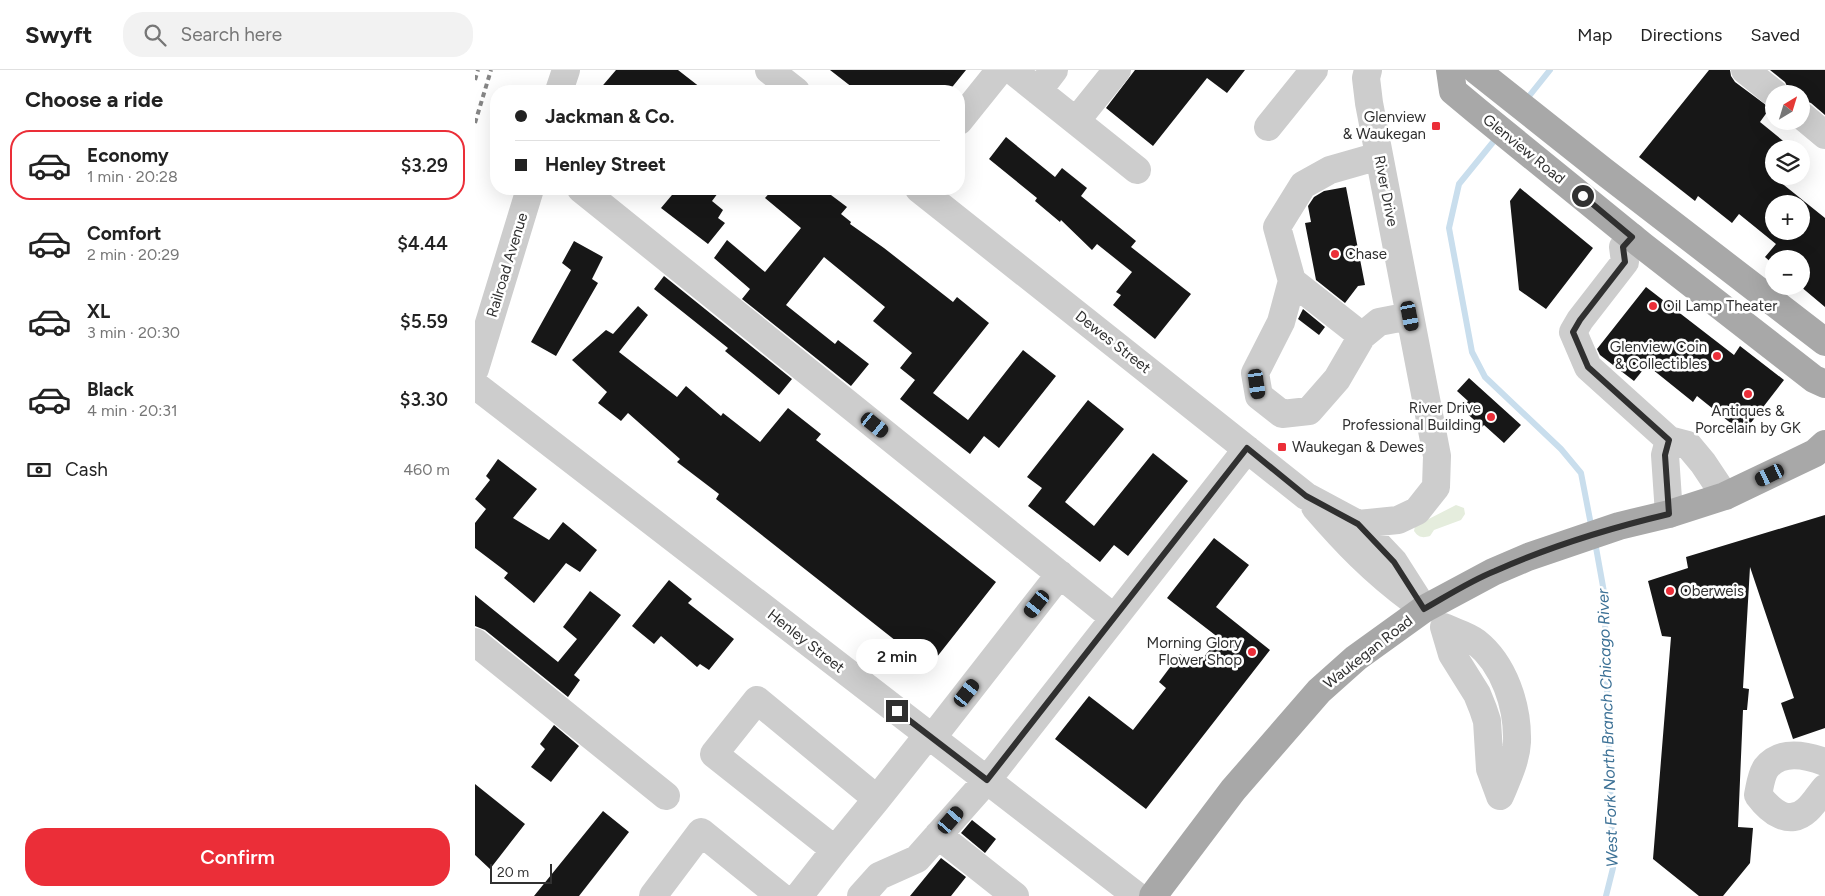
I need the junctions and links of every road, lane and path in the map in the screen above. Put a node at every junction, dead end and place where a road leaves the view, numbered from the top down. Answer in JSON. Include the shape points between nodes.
{"nodes":[{"id":1,"x":566,"y":70,"type":"edge"},
{"id":2,"x":769,"y":70,"type":"edge"},
{"id":3,"x":1000,"y":70,"type":"edge"},
{"id":4,"x":1012,"y":70,"type":"edge"},
{"id":5,"x":1117,"y":70,"type":"edge"},
{"id":6,"x":1315,"y":70,"type":"edge"},
{"id":7,"x":1367,"y":70,"type":"edge"},
{"id":8,"x":1450,"y":70,"type":"edge"},
{"id":9,"x":1745,"y":70,"type":"edge"},
{"id":10,"x":1487,"y":78,"type":"edge"},
{"id":11,"x":1046,"y":80,"type":"edge"},
{"id":12,"x":561,"y":85,"type":"edge"},
{"id":13,"x":788,"y":85,"type":"edge"},
{"id":14,"x":1765,"y":86,"type":"edge"},
{"id":15,"x":965,"y":114,"type":"edge"},
{"id":16,"x":1076,"y":121,"type":"junction"},
{"id":17,"x":1810,"y":122,"type":"edge"},
{"id":18,"x":1268,"y":128,"type":"dead end"},
{"id":19,"x":1825,"y":135,"type":"edge"},
{"id":20,"x":1379,"y":156,"type":"junction"},
{"id":21,"x":1137,"y":170,"type":"dead end"},
{"id":22,"x":528,"y":195,"type":"edge"},
{"id":23,"x":588,"y":195,"type":"edge"},
{"id":24,"x":927,"y":195,"type":"edge"},
{"id":25,"x":1635,"y":250,"type":"junction"},
{"id":26,"x":1292,"y":281,"type":"junction"},
{"id":27,"x":1410,"y":316,"type":"junction"},
{"id":28,"x":1362,"y":336,"type":"junction"},
{"id":29,"x":1825,"y":342,"type":"edge"},
{"id":30,"x":475,"y":369,"type":"edge"},
{"id":31,"x":1825,"y":384,"type":"edge"},
{"id":32,"x":475,"y":385,"type":"edge"},
{"id":33,"x":1669,"y":440,"type":"junction"},
{"id":34,"x":1825,"y":444,"type":"edge"},
{"id":35,"x":1247,"y":448,"type":"junction"},
{"id":36,"x":1306,"y":496,"type":"junction"},
{"id":37,"x":1725,"y":496,"type":"junction"},
{"id":38,"x":1669,"y":514,"type":"junction"},
{"id":39,"x":1358,"y":524,"type":"junction"},
{"id":40,"x":1060,"y":574,"type":"junction"},
{"id":41,"x":1424,"y":609,"type":"junction"},
{"id":42,"x":1114,"y":618,"type":"junction"},
{"id":43,"x":475,"y":642,"type":"edge"},
{"id":44,"x":1515,"y":716,"type":"junction"},
{"id":45,"x":1487,"y":721,"type":"junction"},
{"id":46,"x":930,"y":736,"type":"junction"},
{"id":47,"x":1825,"y":762,"type":"edge"},
{"id":48,"x":987,"y":780,"type":"junction"},
{"id":49,"x":1825,"y":788,"type":"edge"},
{"id":50,"x":667,"y":796,"type":"dead end"},
{"id":51,"x":877,"y":799,"type":"junction"},
{"id":52,"x":938,"y":835,"type":"junction"},
{"id":53,"x":835,"y":850,"type":"junction"},
{"id":54,"x":664,"y":892,"type":"edge"},
{"id":55,"x":780,"y":896,"type":"edge"},
{"id":56,"x":799,"y":896,"type":"edge"},
{"id":57,"x":861,"y":896,"type":"edge"},
{"id":58,"x":1015,"y":896,"type":"edge"},
{"id":59,"x":1137,"y":896,"type":"edge"},
{"id":60,"x":1153,"y":896,"type":"edge"}],
"edges":[{"from":1,"to":12,"type":"street"},
{"from":2,"to":13,"type":"street"},
{"from":3,"to":15,"type":"street"},
{"from":4,"to":11,"type":"street"},
{"from":5,"to":16,"type":"street"},
{"from":6,"to":18,"type":"street"},
{"from":7,"to":20,"type":"street","name":"River Drive","via":[[1369,103]]},
{"from":8,"to":25,"type":"main road","name":"Glenview Road","via":[[1453,91],[1535,158]]},
{"from":9,"to":14,"type":"street"},
{"from":10,"to":29,"type":"main road"},
{"from":11,"to":16,"type":"street"},
{"from":16,"to":21,"type":"street"},
{"from":17,"to":19,"type":"street"},
{"from":20,"to":26,"type":"street","via":[[1330,170],[1303,185],[1277,227]]},
{"from":20,"to":27,"type":"street","name":"River Drive"},
{"from":22,"to":30,"type":"street","name":"Railroad Avenue"},
{"from":23,"to":40,"type":"street"},
{"from":24,"to":35,"type":"street","name":"Dewes Street"},
{"from":25,"to":31,"type":"main road","name":"Glenview Road"},
{"from":25,"to":33,"type":"street","via":[[1573,332],[1588,367]]},
{"from":26,"to":28,"type":"street"},
{"from":26,"to":28,"type":"street","via":[[1281,322],[1255,374],[1259,396],[1282,414],[1309,411],[1337,379]]},
{"from":27,"to":28,"type":"street","via":[[1379,322]]},
{"from":27,"to":39,"type":"street","name":"River Drive","via":[[1437,456],[1436,487],[1417,511],[1398,520]]},
{"from":32,"to":46,"type":"street","name":"Henley Street"},
{"from":33,"to":37,"type":"street","via":[[1688,445]]},
{"from":33,"to":38,"type":"street","via":[[1665,455]]},
{"from":34,"to":37,"type":"main road","name":"Waukegan Road","via":[[1815,453]]},
{"from":35,"to":36,"type":"street","name":"Dewes Street"},
{"from":35,"to":42,"type":"street"},
{"from":36,"to":39,"type":"street","name":"Dewes Street"},
{"from":36,"to":41,"type":"street","name":"Dewes Street","via":[[1371,568]]},
{"from":37,"to":38,"type":"main road","name":"Waukegan Road"},
{"from":38,"to":41,"type":"main road","name":"Waukegan Road","via":[[1574,540],[1493,572]]},
{"from":39,"to":41,"type":"street","name":"Dewes Street","via":[[1394,562]]},
{"from":40,"to":42,"type":"street"},
{"from":40,"to":46,"type":"street"},
{"from":41,"to":60,"type":"main road","name":"Waukegan Road","via":[[1356,658],[1319,691],[1233,790]]},
{"from":42,"to":48,"type":"street"},
{"from":43,"to":50,"type":"street"},
{"from":44,"to":45,"type":"street"},
{"from":44,"to":45,"type":"street","via":[[1517,743],[1511,772],[1500,796],[1489,769]]},
{"from":44,"to":45,"type":"street","via":[[1504,678],[1491,657],[1475,641],[1444,627],[1452,654],[1477,694]]},
{"from":46,"to":48,"type":"street","name":"Henley Street"},
{"from":46,"to":51,"type":"street"},
{"from":47,"to":49,"type":"street","via":[[1799,755],[1776,759],[1765,768],[1759,795],[1767,806],[1783,817],[1797,817]]},
{"from":48,"to":52,"type":"street"},
{"from":48,"to":59,"type":"street","name":"Henley Street"},
{"from":51,"to":53,"type":"street"},
{"from":51,"to":53,"type":"street","via":[[757,700],[714,754]]},
{"from":52,"to":57,"type":"street","via":[[917,859],[879,876]]},
{"from":52,"to":58,"type":"street"},
{"from":53,"to":56,"type":"street"},
{"from":54,"to":55,"type":"street","via":[[701,832]]}]}
